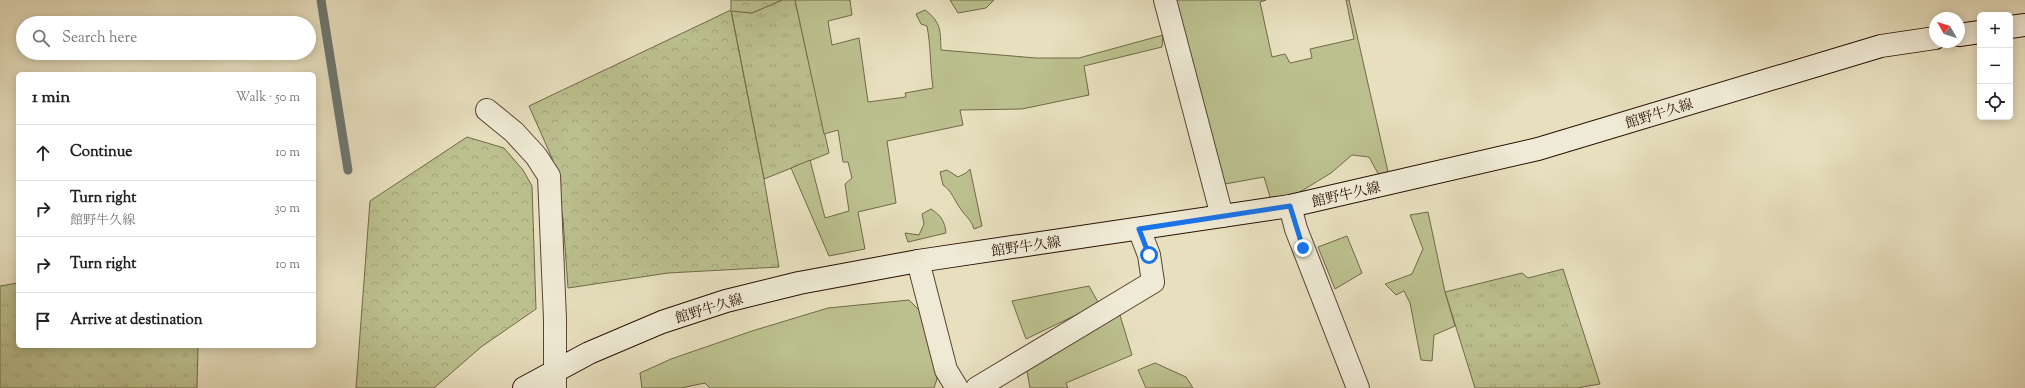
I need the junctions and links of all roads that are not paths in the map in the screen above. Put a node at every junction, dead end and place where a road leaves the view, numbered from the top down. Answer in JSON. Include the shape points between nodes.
{"nodes":[{"id":1,"x":1165,"y":0,"type":"edge"},
{"id":2,"x":2025,"y":25,"type":"edge"},
{"id":3,"x":2013,"y":27,"type":"edge"},
{"id":4,"x":1977,"y":32,"type":"edge"},
{"id":5,"x":1965,"y":34,"type":"edge"},
{"id":6,"x":1929,"y":39,"type":"edge"},
{"id":7,"x":487,"y":110,"type":"dead end"},
{"id":8,"x":1290,"y":206,"type":"junction"},
{"id":9,"x":1222,"y":216,"type":"junction"},
{"id":10,"x":1139,"y":229,"type":"junction"},
{"id":11,"x":918,"y":261,"type":"junction"},
{"id":12,"x":555,"y":379,"type":"edge"},
{"id":13,"x":524,"y":388,"type":"edge"},
{"id":14,"x":957,"y":388,"type":"edge"},
{"id":15,"x":977,"y":388,"type":"edge"},
{"id":16,"x":1358,"y":388,"type":"edge"}],
"edges":[{"from":1,"to":9,"type":"main road"},
{"from":2,"to":3,"type":"main road"},
{"from":4,"to":5,"type":"main road"},
{"from":6,"to":8,"type":"main road","name":"館野牛久線","via":[[1882,46],[1538,149]]},
{"from":7,"to":12,"type":"main road","via":[[514,132],[550,176]]},
{"from":8,"to":9,"type":"main road","name":"館野牛久線"},
{"from":8,"to":16,"type":"main road","via":[[1296,230]]},
{"from":9,"to":10,"type":"main road","name":"館野牛久線"},
{"from":10,"to":11,"type":"main road","name":"館野牛久線"},
{"from":10,"to":15,"type":"main road","via":[[1149,255],[1153,282]]},
{"from":11,"to":12,"type":"main road","name":"館野牛久線","via":[[799,283],[726,301],[662,322],[589,353]]},
{"from":11,"to":14,"type":"main road","via":[[946,370]]},
{"from":12,"to":13,"type":"main road","name":"館野牛久線"}]}
